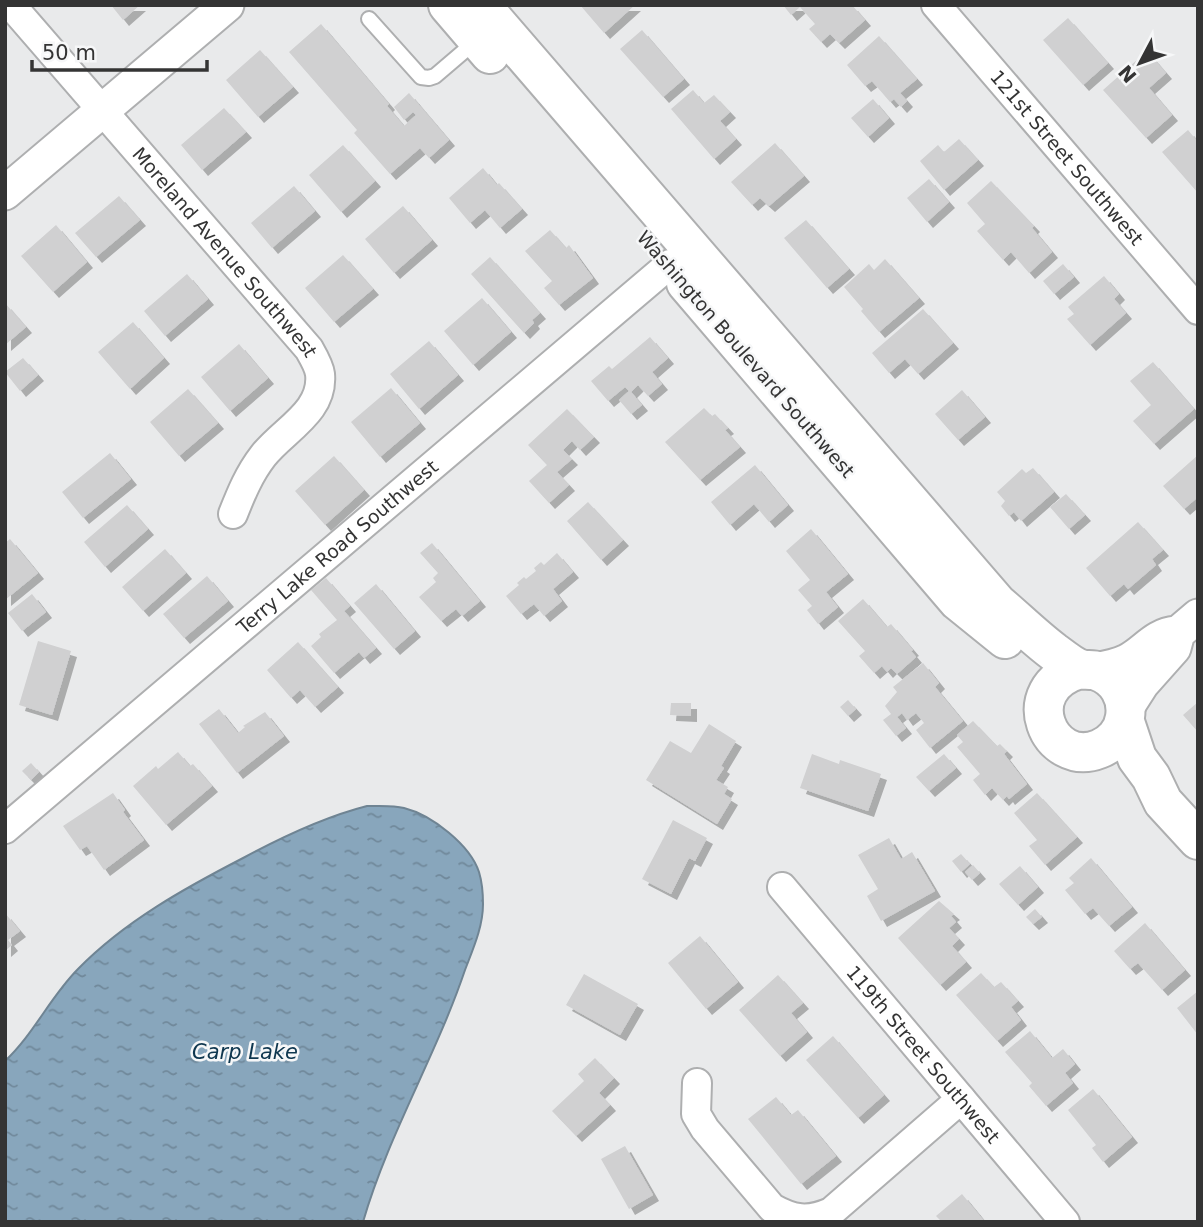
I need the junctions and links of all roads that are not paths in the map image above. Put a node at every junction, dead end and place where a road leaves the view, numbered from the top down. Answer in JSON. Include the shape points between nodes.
{"nodes":[{"id":1,"x":11,"y":5,"type":"edge"},
{"id":2,"x":227,"y":5,"type":"edge"},
{"id":3,"x":448,"y":5,"type":"edge"},
{"id":4,"x":936,"y":5,"type":"edge"},
{"id":5,"x":369,"y":19,"type":"dead end"},
{"id":6,"x":479,"y":23,"type":"edge"},
{"id":7,"x":102,"y":111,"type":"junction"},
{"id":8,"x":5,"y":193,"type":"edge"},
{"id":9,"x":670,"y":264,"type":"junction"},
{"id":10,"x":1198,"y":310,"type":"edge"},
{"id":11,"x":233,"y":514,"type":"dead end"},
{"id":12,"x":1188,"y":624,"type":"edge"},
{"id":13,"x":1087,"y":669,"type":"junction"},
{"id":14,"x":1046,"y":698,"type":"junction"},
{"id":15,"x":1126,"y":716,"type":"junction"},
{"id":16,"x":1084,"y":752,"type":"junction"},
{"id":17,"x":1163,"y":802,"type":"junction"},
{"id":18,"x":5,"y":830,"type":"edge"},
{"id":19,"x":1198,"y":840,"type":"edge"},
{"id":20,"x":782,"y":887,"type":"dead end"},
{"id":21,"x":697,"y":1083,"type":"dead end"},
{"id":22,"x":961,"y":1099,"type":"junction"},
{"id":23,"x":1065,"y":1222,"type":"edge"}],
"edges":[{"from":1,"to":7,"type":"street","name":"Moreland Avenue Southwest"},
{"from":2,"to":7,"type":"street"},
{"from":3,"to":6,"type":"main road","name":"Washington Boulevard Southwest"},
{"from":4,"to":10,"type":"street","name":"121st Street Southwest"},
{"from":5,"to":6,"type":"lane","via":[[421,77],[429,78]]},
{"from":6,"to":9,"type":"main road","name":"Washington Boulevard Southwest"},
{"from":6,"to":13,"type":"main road","name":"Washington Boulevard Southwest","via":[[996,603],[1054,652]]},
{"from":7,"to":8,"type":"street"},
{"from":7,"to":11,"type":"street","name":"Moreland Avenue Southwest","via":[[309,349],[320,372],[318,395],[306,414],[264,454]]},
{"from":9,"to":14,"type":"main road","name":"Washington Boulevard Southwest","via":[[958,601],[1025,658]]},
{"from":9,"to":18,"type":"street","name":"Terry Lake Road Southwest"},
{"from":12,"to":13,"type":"street","via":[[1164,634],[1130,660]]},
{"from":12,"to":15,"type":"street","via":[[1142,684]]},
{"from":13,"to":14,"type":"main road","via":[[1055,681]]},
{"from":13,"to":15,"type":"main road","via":[[1107,675],[1117,684]]},
{"from":14,"to":16,"type":"main road","via":[[1044,719],[1049,732],[1058,743]]},
{"from":15,"to":16,"type":"main road","via":[[1109,744]]},
{"from":15,"to":17,"type":"main road","via":[[1137,758]]},
{"from":16,"to":17,"type":"main road","via":[[1136,790]]},
{"from":17,"to":19,"type":"main road"},
{"from":20,"to":22,"type":"street","name":"119th Street Southwest"},
{"from":21,"to":22,"type":"street","via":[[696,1114],[705,1129],[772,1208],[799,1220],[831,1212]]},
{"from":22,"to":23,"type":"street","name":"119th Street Southwest"}]}
